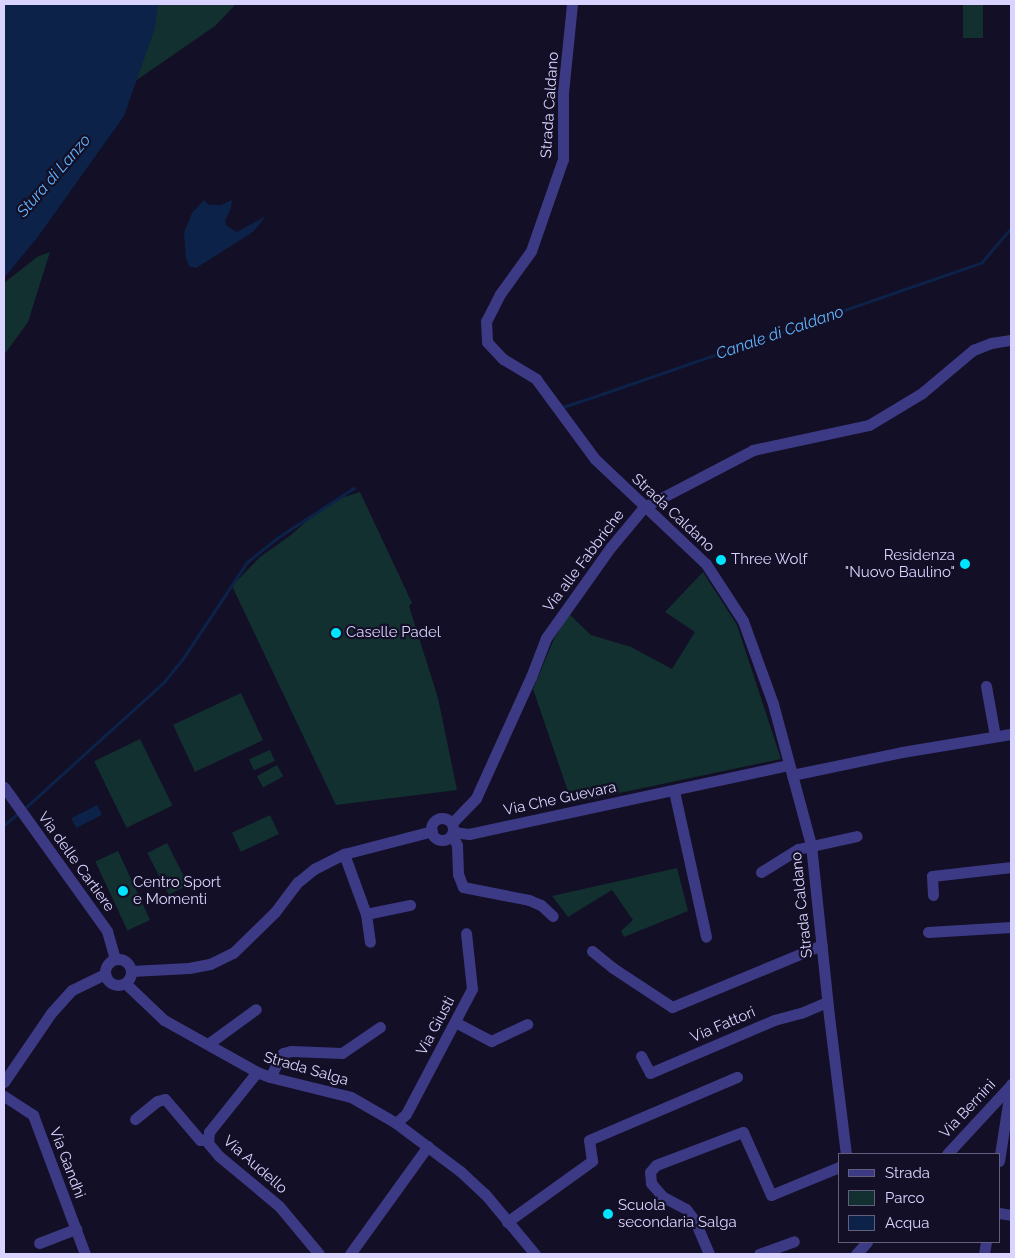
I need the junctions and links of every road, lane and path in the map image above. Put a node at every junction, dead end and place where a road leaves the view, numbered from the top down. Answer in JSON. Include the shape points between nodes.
{"nodes":[{"id":1,"x":572,"y":4,"type":"edge"},
{"id":2,"x":1011,"y":340,"type":"edge"},
{"id":3,"x":644,"y":507,"type":"junction"},
{"id":4,"x":986,"y":686,"type":"dead end"},
{"id":5,"x":1011,"y":734,"type":"edge"},
{"id":6,"x":995,"y":736,"type":"junction"},
{"id":7,"x":790,"y":770,"type":"junction"},
{"id":8,"x":4,"y":787,"type":"edge"},
{"id":9,"x":674,"y":791,"type":"junction"},
{"id":10,"x":452,"y":830,"type":"junction"},
{"id":11,"x":432,"y":831,"type":"junction"},
{"id":12,"x":857,"y":836,"type":"dead end"},
{"id":13,"x":812,"y":845,"type":"junction"},
{"id":14,"x":344,"y":854,"type":"junction"},
{"id":15,"x":1011,"y":867,"type":"edge"},
{"id":16,"x":761,"y":872,"type":"dead end"},
{"id":17,"x":933,"y":895,"type":"dead end"},
{"id":18,"x":410,"y":905,"type":"dead end"},
{"id":19,"x":366,"y":914,"type":"junction"},
{"id":20,"x":553,"y":916,"type":"dead end"},
{"id":21,"x":1011,"y":926,"type":"edge"},
{"id":22,"x":928,"y":932,"type":"dead end"},
{"id":23,"x":466,"y":933,"type":"dead end"},
{"id":24,"x":706,"y":937,"type":"dead end"},
{"id":25,"x":370,"y":942,"type":"dead end"},
{"id":26,"x":822,"y":945,"type":"junction"},
{"id":27,"x":592,"y":951,"type":"dead end"},
{"id":28,"x":115,"y":959,"type":"junction"},
{"id":29,"x":131,"y":971,"type":"junction"},
{"id":30,"x":105,"y":974,"type":"junction"},
{"id":31,"x":125,"y":983,"type":"junction"},
{"id":32,"x":827,"y":1002,"type":"junction"},
{"id":33,"x":256,"y":1009,"type":"dead end"},
{"id":34,"x":455,"y":1022,"type":"junction"},
{"id":35,"x":527,"y":1024,"type":"dead end"},
{"id":36,"x":380,"y":1026,"type":"dead end"},
{"id":37,"x":208,"y":1044,"type":"junction"},
{"id":38,"x":641,"y":1056,"type":"dead end"},
{"id":39,"x":257,"y":1072,"type":"junction"},
{"id":40,"x":270,"y":1077,"type":"junction"},
{"id":41,"x":737,"y":1077,"type":"dead end"},
{"id":42,"x":4,"y":1082,"type":"edge"},
{"id":43,"x":1011,"y":1084,"type":"edge"},
{"id":44,"x":4,"y":1096,"type":"edge"},
{"id":45,"x":135,"y":1119,"type":"dead end"},
{"id":46,"x":1008,"y":1121,"type":"edge"},
{"id":47,"x":396,"y":1123,"type":"junction"},
{"id":48,"x":208,"y":1139,"type":"junction"},
{"id":49,"x":428,"y":1146,"type":"junction"},
{"id":50,"x":846,"y":1153,"type":"edge"},
{"id":51,"x":948,"y":1153,"type":"edge"},
{"id":52,"x":1000,"y":1157,"type":"edge"},
{"id":53,"x":838,"y":1166,"type":"edge"},
{"id":54,"x":507,"y":1222,"type":"junction"},
{"id":55,"x":76,"y":1229,"type":"junction"},
{"id":56,"x":794,"y":1241,"type":"dead end"},
{"id":57,"x":39,"y":1243,"type":"dead end"},
{"id":58,"x":866,"y":1243,"type":"edge"},
{"id":59,"x":85,"y":1254,"type":"edge"},
{"id":60,"x":319,"y":1254,"type":"edge"},
{"id":61,"x":350,"y":1254,"type":"edge"},
{"id":62,"x":535,"y":1254,"type":"edge"},
{"id":63,"x":708,"y":1254,"type":"edge"},
{"id":64,"x":759,"y":1254,"type":"edge"},
{"id":65,"x":854,"y":1254,"type":"edge"}],
"edges":[{"from":1,"to":3,"type":"street","name":"Strada Caldano","via":[[563,92],[563,159],[531,250],[500,294],[486,321],[487,342],[502,359],[536,379],[595,459]]},
{"from":2,"to":3,"type":"street","name":"Via alle Fabbriche","via":[[973,350],[922,393],[869,425],[753,450]]},
{"from":3,"to":7,"type":"street","name":"Strada Caldano","via":[[706,564],[743,621],[773,704]]},
{"from":3,"to":10,"type":"street","name":"Via alle Fabbriche","via":[[610,548],[546,638],[476,798],[462,812]]},
{"from":4,"to":6,"type":"street"},
{"from":5,"to":6,"type":"street","name":"Via Che Guevara"},
{"from":6,"to":7,"type":"street","name":"Via Che Guevara"},
{"from":7,"to":9,"type":"street","name":"Via Che Guevara"},
{"from":7,"to":13,"type":"street","name":"Strada Caldano"},
{"from":8,"to":28,"type":"street","name":"Via delle Cartiere","via":[[107,931]]},
{"from":9,"to":10,"type":"street","name":"Via Che Guevara","via":[[469,834]]},
{"from":9,"to":24,"type":"street"},
{"from":10,"to":11,"type":"street","via":[[449,838],[440,840]]},
{"from":10,"to":11,"type":"street","via":[[448,820],[438,819]]},
{"from":10,"to":20,"type":"street","via":[[463,887],[529,900]]},
{"from":11,"to":14,"type":"street"},
{"from":12,"to":13,"type":"street"},
{"from":13,"to":16,"type":"street","via":[[798,849]]},
{"from":13,"to":26,"type":"street","name":"Strada Caldano"},
{"from":14,"to":19,"type":"street"},
{"from":14,"to":29,"type":"street","via":[[314,869],[298,882],[275,912],[233,952],[210,964]]},
{"from":15,"to":17,"type":"street","via":[[932,876]]},
{"from":18,"to":19,"type":"street"},
{"from":19,"to":25,"type":"street"},
{"from":21,"to":22,"type":"street"},
{"from":23,"to":34,"type":"street","name":"Via Giusti","via":[[472,990]]},
{"from":26,"to":27,"type":"street","via":[[672,1007]]},
{"from":26,"to":32,"type":"street","name":"Strada Caldano"},
{"from":28,"to":29,"type":"street","via":[[125,961]]},
{"from":28,"to":30,"type":"street","via":[[106,966]]},
{"from":29,"to":31,"type":"street"},
{"from":30,"to":31,"type":"street","via":[[111,983]]},
{"from":30,"to":42,"type":"street","via":[[72,990],[51,1014]]},
{"from":31,"to":37,"type":"street","name":"Strada Salga","via":[[164,1020]]},
{"from":32,"to":38,"type":"street","name":"Via Fattori","via":[[774,1020],[650,1073]]},
{"from":32,"to":50,"type":"street","name":"Strada Caldano"},
{"from":33,"to":37,"type":"street"},
{"from":34,"to":35,"type":"street","via":[[491,1041]]},
{"from":34,"to":47,"type":"street","name":"Via Giusti","via":[[406,1114]]},
{"from":36,"to":40,"type":"street","via":[[342,1053],[283,1053]]},
{"from":37,"to":39,"type":"street","name":"Strada Salga"},
{"from":39,"to":40,"type":"street","name":"Strada Salga"},
{"from":39,"to":48,"type":"street","name":"Via Audello","via":[[209,1132]]},
{"from":40,"to":47,"type":"street","name":"Strada Salga","via":[[351,1097]]},
{"from":41,"to":54,"type":"street","via":[[589,1140],[592,1161]]},
{"from":43,"to":46,"type":"street"},
{"from":43,"to":51,"type":"street","name":"Via Bernini"},
{"from":44,"to":55,"type":"street","name":"Via Gandhi","via":[[32,1115]]},
{"from":45,"to":48,"type":"street","via":[[157,1101],[165,1099],[200,1140]]},
{"from":46,"to":52,"type":"street"},
{"from":47,"to":49,"type":"street","name":"Strada Salga"},
{"from":48,"to":60,"type":"street","name":"Via Audello","via":[[212,1150],[279,1206]]},
{"from":49,"to":54,"type":"street","name":"Strada Salga","via":[[485,1194]]},
{"from":49,"to":61,"type":"street"},
{"from":53,"to":63,"type":"street","via":[[771,1195],[743,1132],[656,1165],[650,1172],[651,1183],[663,1196],[686,1209],[695,1221]]},
{"from":54,"to":62,"type":"street","name":"Strada Salga"},
{"from":55,"to":57,"type":"street"},
{"from":55,"to":59,"type":"street","name":"Via Gandhi"},
{"from":56,"to":64,"type":"street"},
{"from":58,"to":65,"type":"street"}]}
